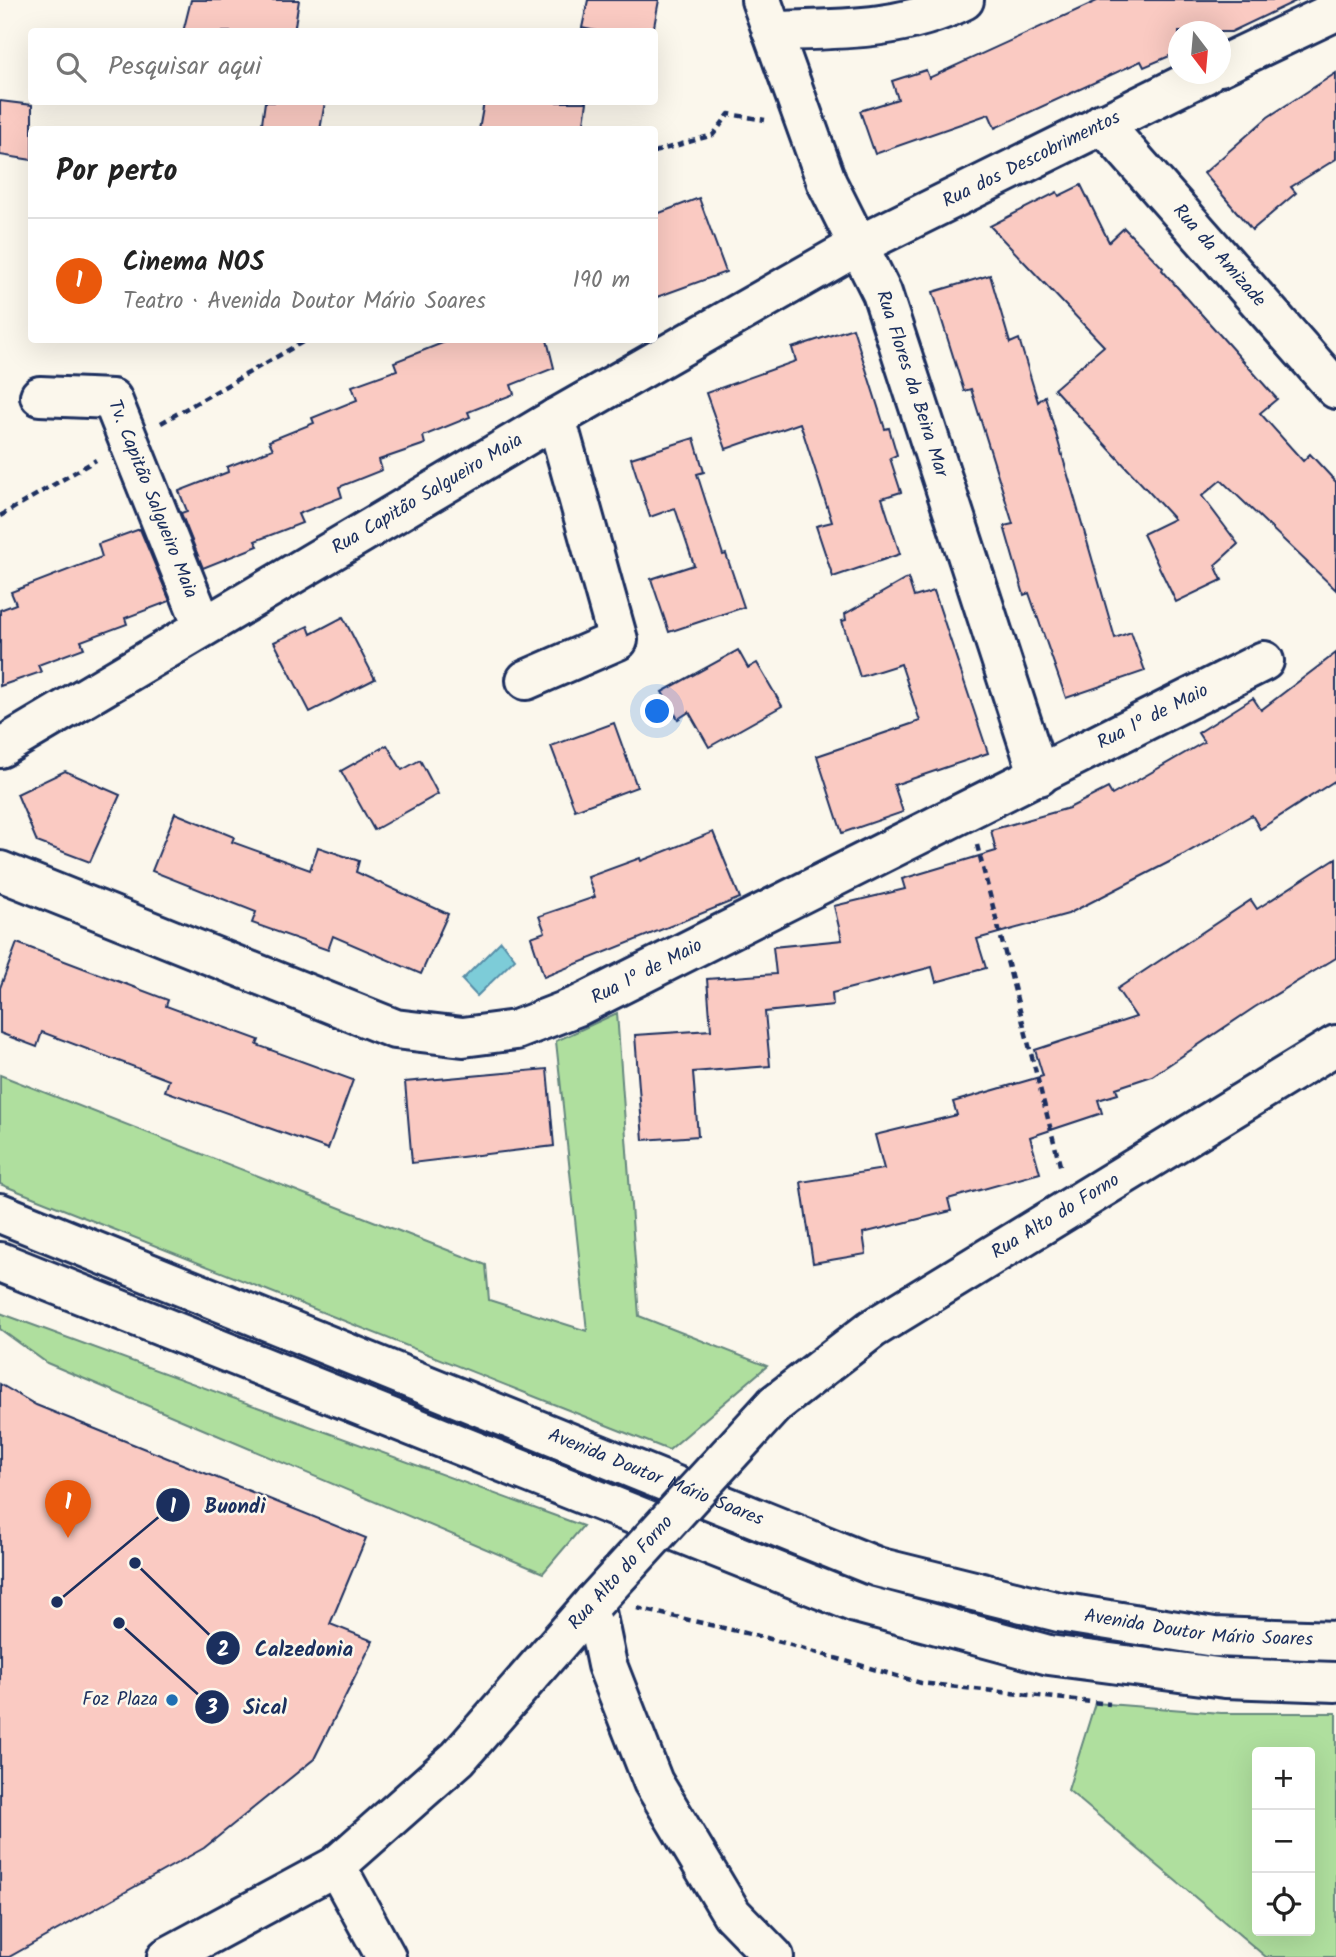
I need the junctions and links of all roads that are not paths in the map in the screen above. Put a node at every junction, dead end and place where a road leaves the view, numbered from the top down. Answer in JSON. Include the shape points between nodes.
{"nodes":[{"id":1,"x":964,"y":0,"type":"edge"},
{"id":2,"x":1336,"y":11,"type":"edge"},
{"id":3,"x":766,"y":15,"type":"edge"},
{"id":4,"x":1231,"y":61,"type":"edge"},
{"id":5,"x":1184,"y":84,"type":"edge"},
{"id":6,"x":1102,"y":123,"type":"junction"},
{"id":7,"x":859,"y":245,"type":"junction"},
{"id":8,"x":1336,"y":389,"type":"edge"},
{"id":9,"x":40,"y":396,"type":"dead end"},
{"id":10,"x":556,"y":418,"type":"junction"},
{"id":11,"x":203,"y":626,"type":"junction"},
{"id":12,"x":1264,"y":661,"type":"dead end"},
{"id":13,"x":526,"y":680,"type":"dead end"},
{"id":14,"x":0,"y":748,"type":"edge"},
{"id":15,"x":1038,"y":776,"type":"junction"},
{"id":16,"x":0,"y":871,"type":"edge"},
{"id":17,"x":1336,"y":1045,"type":"edge"},
{"id":18,"x":0,"y":1213,"type":"edge"},
{"id":19,"x":0,"y":1262,"type":"edge"},
{"id":20,"x":594,"y":1602,"type":"junction"},
{"id":21,"x":1336,"y":1641,"type":"edge"},
{"id":22,"x":1336,"y":1682,"type":"edge"},
{"id":23,"x":336,"y":1866,"type":"junction"},
{"id":24,"x":167,"y":1957,"type":"edge"},
{"id":25,"x":386,"y":1957,"type":"edge"},
{"id":26,"x":775,"y":1957,"type":"edge"}],
"edges":[{"from":1,"to":3,"type":"street","via":[[876,28]]},
{"from":2,"to":4,"type":"street"},
{"from":3,"to":7,"type":"street","name":"Rua Flores da Beira Mar","via":[[827,183]]},
{"from":5,"to":6,"type":"street","name":"Rua dos Descobrimentos"},
{"from":6,"to":7,"type":"street","name":"Rua dos Descobrimentos"},
{"from":6,"to":8,"type":"street","name":"Rua da Amizade"},
{"from":7,"to":10,"type":"street","name":"Rua Capitão Salgueiro Maia"},
{"from":7,"to":15,"type":"street","name":"Rua Flores da Beira Mar","via":[[882,293]]},
{"from":9,"to":11,"type":"street","name":"Tv. Capitão Salgueiro Maia","via":[[112,399]]},
{"from":10,"to":11,"type":"street","name":"Rua Capitão Salgueiro Maia"},
{"from":10,"to":13,"type":"street","via":[[618,640]]},
{"from":11,"to":14,"type":"street","name":"Rua Capitão Salgueiro Maia"},
{"from":12,"to":15,"type":"street","name":"Rua 1º de Maio"},
{"from":15,"to":16,"type":"street","name":"Rua 1º de Maio","via":[[578,1006],[516,1030],[463,1037],[395,1030]]},
{"from":17,"to":20,"type":"street","name":"Rua Alto do Forno","bridge":true,"via":[[872,1329],[775,1404]]},
{"from":18,"to":21,"type":"street","name":"Avenida Doutor Mário Soares","via":[[877,1567],[1072,1614],[1214,1637]]},
{"from":19,"to":22,"type":"street","via":[[856,1603],[1049,1655],[1225,1678]]},
{"from":20,"to":23,"type":"street","name":"Rua Alto do Forno","via":[[458,1758]]},
{"from":20,"to":26,"type":"street","via":[[607,1665],[653,1782],[732,1914]]},
{"from":23,"to":24,"type":"street","name":"Rua Alto do Forno"},
{"from":23,"to":25,"type":"street"}]}
